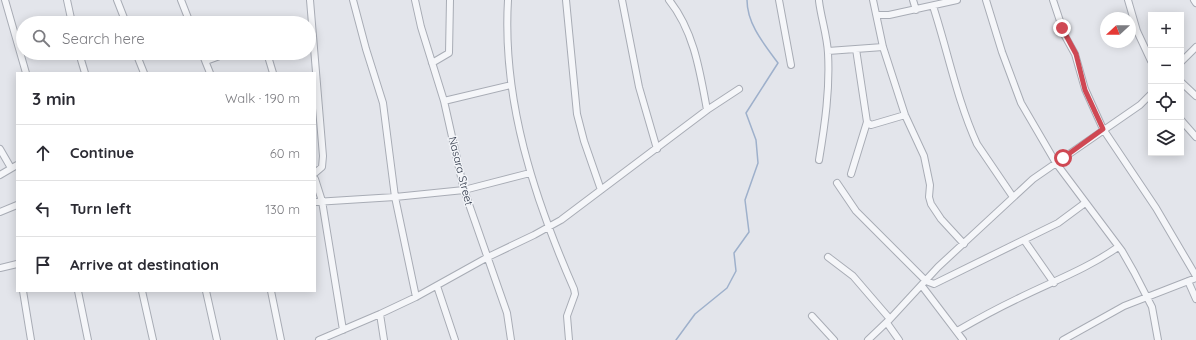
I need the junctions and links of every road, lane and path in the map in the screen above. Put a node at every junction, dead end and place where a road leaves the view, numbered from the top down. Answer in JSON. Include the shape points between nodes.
{"nodes":[{"id":1,"x":4,"y":0,"type":"edge"},
{"id":2,"x":67,"y":0,"type":"edge"},
{"id":3,"x":117,"y":0,"type":"edge"},
{"id":4,"x":181,"y":0,"type":"edge"},
{"id":5,"x":310,"y":0,"type":"edge"},
{"id":6,"x":353,"y":0,"type":"edge"},
{"id":7,"x":415,"y":0,"type":"edge"},
{"id":8,"x":450,"y":0,"type":"edge"},
{"id":9,"x":508,"y":0,"type":"edge"},
{"id":10,"x":566,"y":0,"type":"edge"},
{"id":11,"x":622,"y":0,"type":"edge"},
{"id":12,"x":669,"y":0,"type":"edge"},
{"id":13,"x":779,"y":0,"type":"edge"},
{"id":14,"x":873,"y":0,"type":"edge"},
{"id":15,"x":913,"y":0,"type":"edge"},
{"id":16,"x":957,"y":0,"type":"edge"},
{"id":17,"x":986,"y":0,"type":"edge"},
{"id":18,"x":1053,"y":0,"type":"edge"},
{"id":19,"x":1128,"y":0,"type":"edge"},
{"id":20,"x":1194,"y":0,"type":"edge"},
{"id":21,"x":819,"y":1,"type":"edge"},
{"id":22,"x":1196,"y":3,"type":"edge"},
{"id":23,"x":933,"y":6,"type":"junction"},
{"id":24,"x":916,"y":10,"type":"junction"},
{"id":25,"x":877,"y":15,"type":"junction"},
{"id":26,"x":70,"y":16,"type":"edge"},
{"id":27,"x":123,"y":16,"type":"edge"},
{"id":28,"x":187,"y":16,"type":"edge"},
{"id":29,"x":311,"y":16,"type":"edge"},
{"id":30,"x":16,"y":40,"type":"edge"},
{"id":31,"x":883,"y":47,"type":"junction"},
{"id":32,"x":1196,"y":47,"type":"edge"},
{"id":33,"x":856,"y":49,"type":"junction"},
{"id":34,"x":828,"y":51,"type":"junction"},
{"id":35,"x":1148,"y":55,"type":"edge"},
{"id":36,"x":1184,"y":59,"type":"edge"},
{"id":37,"x":22,"y":60,"type":"edge"},
{"id":38,"x":81,"y":60,"type":"edge"},
{"id":39,"x":139,"y":60,"type":"edge"},
{"id":40,"x":269,"y":60,"type":"edge"},
{"id":41,"x":315,"y":60,"type":"edge"},
{"id":42,"x":206,"y":61,"type":"edge"},
{"id":43,"x":432,"y":63,"type":"junction"},
{"id":44,"x":791,"y":65,"type":"dead end"},
{"id":45,"x":26,"y":72,"type":"edge"},
{"id":46,"x":85,"y":72,"type":"edge"},
{"id":47,"x":144,"y":72,"type":"edge"},
{"id":48,"x":210,"y":72,"type":"edge"},
{"id":49,"x":273,"y":72,"type":"edge"},
{"id":50,"x":316,"y":72,"type":"edge"},
{"id":51,"x":316,"y":72,"type":"edge"},
{"id":52,"x":1183,"y":84,"type":"edge"},
{"id":53,"x":511,"y":85,"type":"junction"},
{"id":54,"x":739,"y":89,"type":"dead end"},
{"id":55,"x":1196,"y":96,"type":"edge"},
{"id":56,"x":1148,"y":97,"type":"edge"},
{"id":57,"x":444,"y":100,"type":"junction"},
{"id":58,"x":707,"y":110,"type":"junction"},
{"id":59,"x":905,"y":115,"type":"junction"},
{"id":60,"x":867,"y":122,"type":"junction"},
{"id":61,"x":1184,"y":123,"type":"edge"},
{"id":62,"x":1103,"y":129,"type":"junction"},
{"id":63,"x":1196,"y":136,"type":"edge"},
{"id":64,"x":0,"y":149,"type":"edge"},
{"id":65,"x":657,"y":149,"type":"junction"},
{"id":66,"x":819,"y":160,"type":"dead end"},
{"id":67,"x":1056,"y":163,"type":"junction"},
{"id":68,"x":14,"y":167,"type":"edge"},
{"id":69,"x":316,"y":172,"type":"edge"},
{"id":70,"x":530,"y":173,"type":"junction"},
{"id":71,"x":851,"y":174,"type":"dead end"},
{"id":72,"x":0,"y":175,"type":"edge"},
{"id":73,"x":316,"y":182,"type":"edge"},
{"id":74,"x":837,"y":183,"type":"dead end"},
{"id":75,"x":464,"y":190,"type":"junction"},
{"id":76,"x":601,"y":190,"type":"junction"},
{"id":77,"x":395,"y":197,"type":"junction"},
{"id":78,"x":1013,"y":197,"type":"junction"},
{"id":79,"x":322,"y":201,"type":"junction"},
{"id":80,"x":316,"y":202,"type":"edge"},
{"id":81,"x":1085,"y":203,"type":"junction"},
{"id":82,"x":16,"y":205,"type":"edge"},
{"id":83,"x":0,"y":212,"type":"edge"},
{"id":84,"x":547,"y":228,"type":"junction"},
{"id":85,"x":1024,"y":240,"type":"junction"},
{"id":86,"x":964,"y":244,"type":"junction"},
{"id":87,"x":1118,"y":247,"type":"junction"},
{"id":88,"x":828,"y":256,"type":"dead end"},
{"id":89,"x":488,"y":257,"type":"junction"},
{"id":90,"x":16,"y":265,"type":"edge"},
{"id":91,"x":0,"y":268,"type":"edge"},
{"id":92,"x":1196,"y":277,"type":"edge"},
{"id":93,"x":926,"y":281,"type":"junction"},
{"id":94,"x":1188,"y":281,"type":"junction"},
{"id":95,"x":1054,"y":283,"type":"junction"},
{"id":96,"x":438,"y":286,"type":"junction"},
{"id":97,"x":922,"y":286,"type":"junction"},
{"id":98,"x":23,"y":292,"type":"edge"},
{"id":99,"x":78,"y":292,"type":"edge"},
{"id":100,"x":142,"y":292,"type":"edge"},
{"id":101,"x":206,"y":292,"type":"edge"},
{"id":102,"x":271,"y":292,"type":"edge"},
{"id":103,"x":416,"y":297,"type":"junction"},
{"id":104,"x":1147,"y":298,"type":"junction"},
{"id":105,"x":1196,"y":299,"type":"edge"},
{"id":106,"x":380,"y":314,"type":"junction"},
{"id":107,"x":812,"y":316,"type":"dead end"},
{"id":108,"x":889,"y":321,"type":"junction"},
{"id":109,"x":343,"y":330,"type":"junction"},
{"id":110,"x":957,"y":331,"type":"junction"},
{"id":111,"x":31,"y":340,"type":"edge"},
{"id":112,"x":88,"y":340,"type":"edge"},
{"id":113,"x":153,"y":340,"type":"edge"},
{"id":114,"x":217,"y":340,"type":"edge"},
{"id":115,"x":281,"y":340,"type":"edge"},
{"id":116,"x":319,"y":340,"type":"edge"},
{"id":117,"x":384,"y":340,"type":"edge"},
{"id":118,"x":455,"y":340,"type":"edge"},
{"id":119,"x":511,"y":340,"type":"edge"},
{"id":120,"x":569,"y":340,"type":"edge"},
{"id":121,"x":834,"y":340,"type":"edge"},
{"id":122,"x":868,"y":340,"type":"edge"},
{"id":123,"x":899,"y":340,"type":"edge"},
{"id":124,"x":963,"y":340,"type":"edge"},
{"id":125,"x":1065,"y":340,"type":"edge"},
{"id":126,"x":1158,"y":340,"type":"edge"}],
"edges":[{"from":1,"to":30,"type":"street"},
{"from":2,"to":26,"type":"street"},
{"from":3,"to":27,"type":"street"},
{"from":4,"to":28,"type":"street"},
{"from":5,"to":29,"type":"street"},
{"from":6,"to":77,"type":"street","via":[[383,103]]},
{"from":7,"to":43,"type":"street","name":"Nasara Street"},
{"from":8,"to":43,"type":"street","via":[[450,53]]},
{"from":9,"to":53,"type":"street","via":[[507,49]]},
{"from":10,"to":76,"type":"street","via":[[577,114]]},
{"from":11,"to":65,"type":"street","via":[[639,87]]},
{"from":12,"to":58,"type":"street","via":[[685,24],[699,69]]},
{"from":13,"to":44,"type":"street"},
{"from":14,"to":25,"type":"street"},
{"from":15,"to":24,"type":"street"},
{"from":16,"to":23,"type":"street"},
{"from":17,"to":67,"type":"street","via":[[1020,102]]},
{"from":18,"to":62,"type":"street","via":[[1065,36],[1076,54],[1085,90]]},
{"from":19,"to":35,"type":"street","via":[[1137,31]]},
{"from":20,"to":22,"type":"street"},
{"from":21,"to":34,"type":"street"},
{"from":23,"to":24,"type":"street"},
{"from":23,"to":78,"type":"street","via":[[946,44],[953,79],[977,144]]},
{"from":24,"to":25,"type":"street"},
{"from":25,"to":31,"type":"street"},
{"from":31,"to":33,"type":"street"},
{"from":31,"to":59,"type":"street"},
{"from":32,"to":36,"type":"street"},
{"from":33,"to":34,"type":"street"},
{"from":33,"to":60,"type":"street"},
{"from":34,"to":66,"type":"street","via":[[826,116]]},
{"from":37,"to":45,"type":"street"},
{"from":38,"to":46,"type":"street"},
{"from":39,"to":47,"type":"street"},
{"from":40,"to":49,"type":"street"},
{"from":41,"to":51,"type":"street"},
{"from":42,"to":48,"type":"street"},
{"from":43,"to":57,"type":"street","name":"Nasara Street"},
{"from":50,"to":69,"type":"street","via":[[323,156],[322,167]]},
{"from":52,"to":55,"type":"street"},
{"from":53,"to":57,"type":"street"},
{"from":53,"to":70,"type":"street"},
{"from":54,"to":58,"type":"street"},
{"from":56,"to":62,"type":"street"},
{"from":57,"to":75,"type":"street","name":"Nasara Street"},
{"from":58,"to":65,"type":"street"},
{"from":59,"to":60,"type":"street","via":[[871,125]]},
{"from":59,"to":86,"type":"street","via":[[924,156],[931,204]]},
{"from":60,"to":71,"type":"street"},
{"from":61,"to":63,"type":"street"},
{"from":62,"to":67,"type":"street"},
{"from":62,"to":92,"type":"street","via":[[1156,208]]},
{"from":64,"to":68,"type":"street"},
{"from":65,"to":76,"type":"street"},
{"from":67,"to":78,"type":"street"},
{"from":67,"to":81,"type":"street"},
{"from":68,"to":72,"type":"street"},
{"from":70,"to":75,"type":"street"},
{"from":70,"to":84,"type":"street"},
{"from":73,"to":79,"type":"street"},
{"from":74,"to":93,"type":"street","via":[[856,211]]},
{"from":75,"to":77,"type":"street"},
{"from":75,"to":89,"type":"street","name":"Nasara Street"},
{"from":76,"to":84,"type":"street"},
{"from":77,"to":79,"type":"street"},
{"from":77,"to":103,"type":"street"},
{"from":78,"to":86,"type":"street"},
{"from":79,"to":80,"type":"street"},
{"from":79,"to":109,"type":"street"},
{"from":81,"to":85,"type":"street","via":[[1058,223]]},
{"from":81,"to":87,"type":"street"},
{"from":82,"to":83,"type":"street"},
{"from":84,"to":89,"type":"street"},
{"from":84,"to":120,"type":"street","via":[[574,289],[567,316]]},
{"from":85,"to":93,"type":"street","via":[[934,284]]},
{"from":85,"to":95,"type":"street"},
{"from":86,"to":93,"type":"street"},
{"from":87,"to":95,"type":"street"},
{"from":87,"to":104,"type":"street"},
{"from":88,"to":108,"type":"street","via":[[853,276]]},
{"from":89,"to":96,"type":"street"},
{"from":89,"to":119,"type":"street","name":"Nasara Street","via":[[507,312]]},
{"from":90,"to":91,"type":"street"},
{"from":92,"to":94,"type":"street"},
{"from":93,"to":97,"type":"street"},
{"from":94,"to":104,"type":"street"},
{"from":94,"to":105,"type":"street"},
{"from":95,"to":110,"type":"street","via":[[1018,298]]},
{"from":96,"to":103,"type":"street"},
{"from":96,"to":118,"type":"street"},
{"from":97,"to":108,"type":"street"},
{"from":97,"to":110,"type":"street"},
{"from":98,"to":111,"type":"street"},
{"from":99,"to":112,"type":"street"},
{"from":100,"to":113,"type":"street"},
{"from":101,"to":114,"type":"street"},
{"from":102,"to":115,"type":"street"},
{"from":103,"to":106,"type":"street"},
{"from":104,"to":125,"type":"street","via":[[1105,316]]},
{"from":104,"to":126,"type":"street","via":[[1152,307]]},
{"from":106,"to":109,"type":"street"},
{"from":106,"to":117,"type":"street"},
{"from":107,"to":121,"type":"street"},
{"from":108,"to":122,"type":"street"},
{"from":108,"to":123,"type":"street"},
{"from":109,"to":116,"type":"street"},
{"from":110,"to":124,"type":"street"}]}
